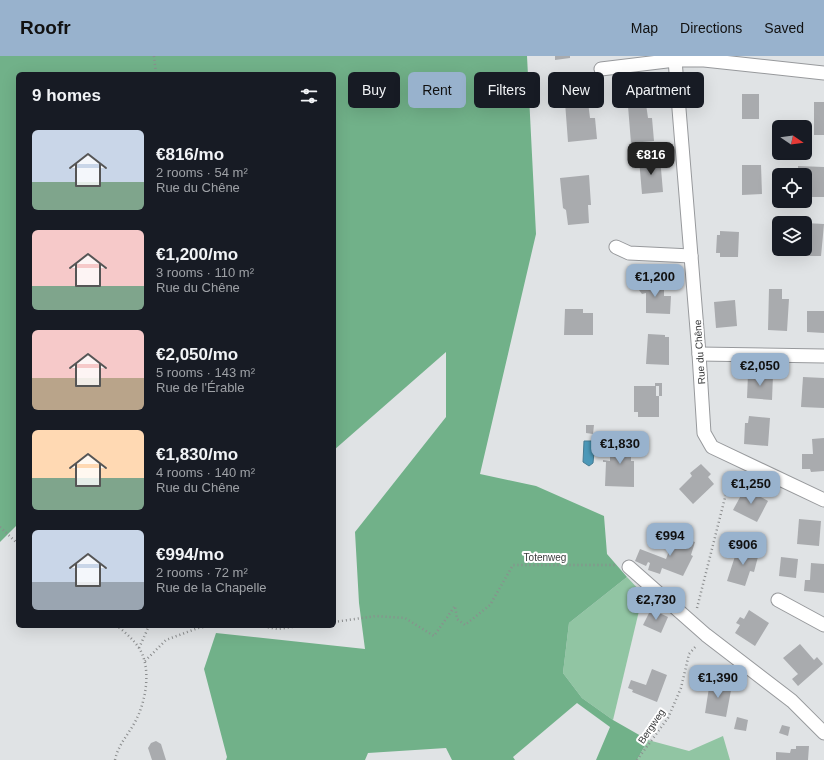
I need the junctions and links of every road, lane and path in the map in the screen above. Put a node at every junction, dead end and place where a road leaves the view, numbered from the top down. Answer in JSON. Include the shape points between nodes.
{"nodes":[{"id":1,"x":154,"y":56,"type":"edge"},
{"id":2,"x":675,"y":60,"type":"junction"},
{"id":3,"x":601,"y":68,"type":"dead end"},
{"id":4,"x":156,"y":72,"type":"edge"},
{"id":5,"x":824,"y":72,"type":"edge"},
{"id":6,"x":616,"y":247,"type":"dead end"},
{"id":7,"x":691,"y":256,"type":"junction"},
{"id":8,"x":699,"y":354,"type":"junction"},
{"id":9,"x":824,"y":356,"type":"edge"},
{"id":10,"x":735,"y":458,"type":"junction"},
{"id":11,"x":824,"y":500,"type":"edge"},
{"id":12,"x":0,"y":527,"type":"edge"},
{"id":13,"x":16,"y":542,"type":"edge"},
{"id":14,"x":629,"y":567,"type":"joint"},
{"id":15,"x":778,"y":600,"type":"dead end"},
{"id":16,"x":336,"y":622,"type":"edge"},
{"id":17,"x":693,"y":624,"type":"junction"},
{"id":18,"x":824,"y":625,"type":"edge"},
{"id":19,"x":119,"y":628,"type":"edge"},
{"id":20,"x":148,"y":628,"type":"edge"},
{"id":21,"x":198,"y":628,"type":"edge"},
{"id":22,"x":272,"y":628,"type":"edge"},
{"id":23,"x":285,"y":628,"type":"edge"},
{"id":24,"x":706,"y":635,"type":"junction"},
{"id":25,"x":139,"y":648,"type":"junction"},
{"id":26,"x":145,"y":661,"type":"junction"},
{"id":27,"x":824,"y":733,"type":"edge"},
{"id":28,"x":115,"y":760,"type":"edge"},
{"id":29,"x":637,"y":760,"type":"edge"}],
"edges":[{"from":1,"to":4,"type":"path"},
{"from":2,"to":3,"type":"street"},
{"from":2,"to":5,"type":"street","via":[[704,60]]},
{"from":2,"to":7,"type":"street","name":"Rue du Chêne"},
{"from":6,"to":7,"type":"street","via":[[629,253]]},
{"from":7,"to":8,"type":"street","name":"Rue du Chêne"},
{"from":8,"to":9,"type":"street"},
{"from":8,"to":10,"type":"street","name":"Rue du Chêne","via":[[704,433],[712,447]]},
{"from":10,"to":11,"type":"street","name":"Rue du Chêne"},
{"from":10,"to":17,"type":"path"},
{"from":12,"to":13,"type":"path"},
{"from":14,"to":16,"type":"path","name":"Totenweg","via":[[513,565],[490,605],[465,625],[457,619],[455,606],[434,636],[404,618],[376,616]]},
{"from":14,"to":17,"type":"street"},
{"from":15,"to":18,"type":"street"},
{"from":17,"to":24,"type":"street"},
{"from":19,"to":25,"type":"path"},
{"from":20,"to":25,"type":"path"},
{"from":21,"to":26,"type":"path","via":[[166,640]]},
{"from":22,"to":23,"type":"path"},
{"from":24,"to":27,"type":"street","via":[[792,701]]},
{"from":24,"to":29,"type":"path","name":"Bergweg","via":[[689,654],[681,688],[668,718]]},
{"from":25,"to":26,"type":"path"},
{"from":26,"to":28,"type":"path","via":[[142,708],[117,750]]}]}
